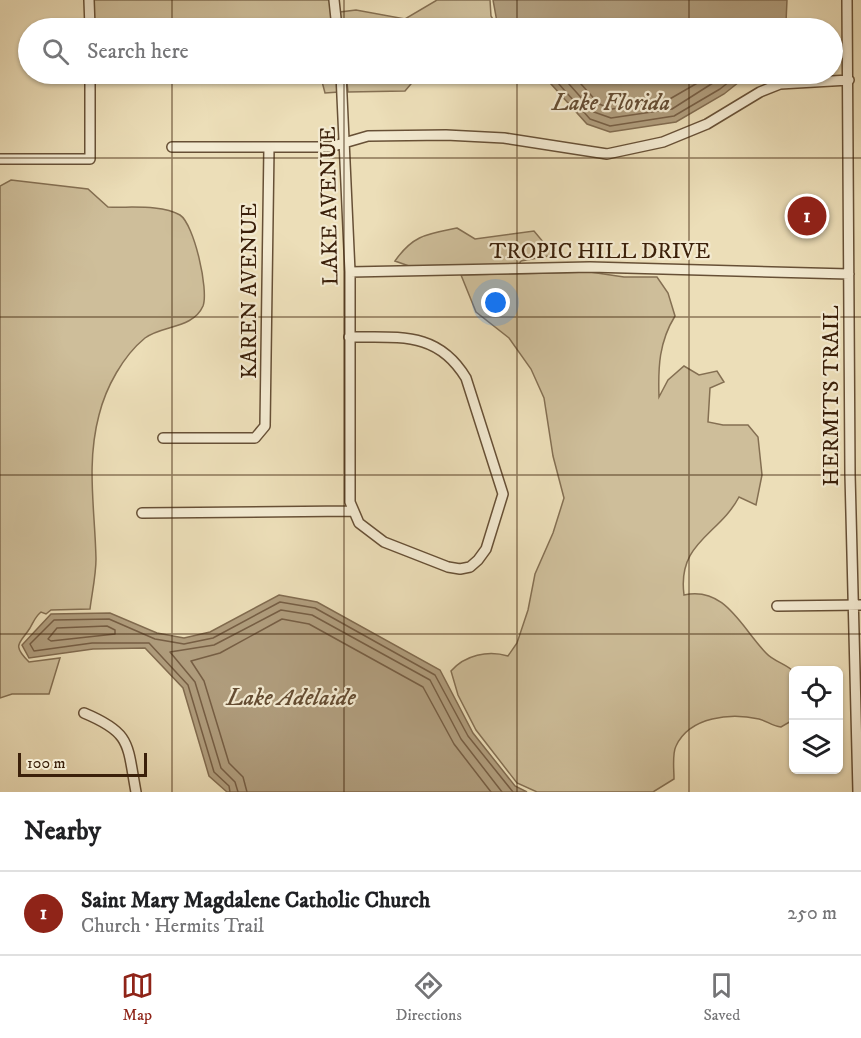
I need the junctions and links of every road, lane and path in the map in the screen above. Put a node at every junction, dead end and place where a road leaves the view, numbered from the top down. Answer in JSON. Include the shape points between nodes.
{"nodes":[{"id":1,"x":89,"y":0,"type":"edge"},
{"id":2,"x":334,"y":0,"type":"edge"},
{"id":3,"x":847,"y":0,"type":"edge"},
{"id":4,"x":90,"y":18,"type":"edge"},
{"id":5,"x":336,"y":18,"type":"edge"},
{"id":6,"x":843,"y":80,"type":"edge"},
{"id":7,"x":849,"y":80,"type":"junction"},
{"id":8,"x":90,"y":84,"type":"edge"},
{"id":9,"x":342,"y":84,"type":"edge"},
{"id":10,"x":780,"y":84,"type":"edge"},
{"id":11,"x":346,"y":141,"type":"junction"},
{"id":12,"x":172,"y":147,"type":"dead end"},
{"id":13,"x":269,"y":147,"type":"junction"},
{"id":14,"x":849,"y":148,"type":"junction"},
{"id":15,"x":861,"y":148,"type":"edge"},
{"id":16,"x":0,"y":159,"type":"edge"},
{"id":17,"x":350,"y":272,"type":"junction"},
{"id":18,"x":849,"y":274,"type":"junction"},
{"id":19,"x":349,"y":337,"type":"junction"},
{"id":20,"x":162,"y":438,"type":"dead end"},
{"id":21,"x":850,"y":474,"type":"junction"},
{"id":22,"x":861,"y":474,"type":"edge"},
{"id":23,"x":352,"y":511,"type":"junction"},
{"id":24,"x":142,"y":513,"type":"dead end"},
{"id":25,"x":857,"y":605,"type":"edge"},
{"id":26,"x":777,"y":606,"type":"dead end"},
{"id":27,"x":84,"y":713,"type":"dead end"},
{"id":28,"x":136,"y":792,"type":"edge"},
{"id":29,"x":858,"y":792,"type":"edge"}],
"edges":[{"from":1,"to":4,"type":"street"},
{"from":2,"to":5,"type":"street"},
{"from":3,"to":7,"type":"street","name":"HERMITS TRAIL"},
{"from":6,"to":7,"type":"street"},
{"from":7,"to":14,"type":"street","name":"HERMITS TRAIL"},
{"from":8,"to":16,"type":"street","via":[[90,159]]},
{"from":9,"to":11,"type":"street","name":"LAKE AVENUE"},
{"from":10,"to":11,"type":"street","via":[[708,124],[663,142],[607,154],[504,138],[446,135],[368,136]]},
{"from":11,"to":13,"type":"street","via":[[330,147]]},
{"from":11,"to":17,"type":"street","name":"LAKE AVENUE"},
{"from":12,"to":13,"type":"street"},
{"from":13,"to":20,"type":"street","name":"KAREN AVENUE","via":[[267,419],[255,438]]},
{"from":14,"to":15,"type":"street"},
{"from":14,"to":18,"type":"street","name":"HERMITS TRAIL"},
{"from":17,"to":18,"type":"street","name":"TROPIC HILL DRIVE","via":[[590,267]]},
{"from":17,"to":19,"type":"street","name":"LAKE AVENUE"},
{"from":18,"to":21,"type":"street","name":"HERMITS TRAIL"},
{"from":19,"to":23,"type":"street","name":"LAKE AVENUE"},
{"from":19,"to":23,"type":"street","via":[[410,338],[443,350],[457,363],[466,378],[503,494],[486,549],[470,567],[460,569],[384,542],[368,532]]},
{"from":21,"to":22,"type":"street"},
{"from":21,"to":25,"type":"street","name":"HERMITS TRAIL"},
{"from":23,"to":24,"type":"street"},
{"from":25,"to":26,"type":"street"},
{"from":25,"to":29,"type":"street","name":"HERMITS TRAIL"},
{"from":27,"to":28,"type":"street","via":[[123,735]]}]}
